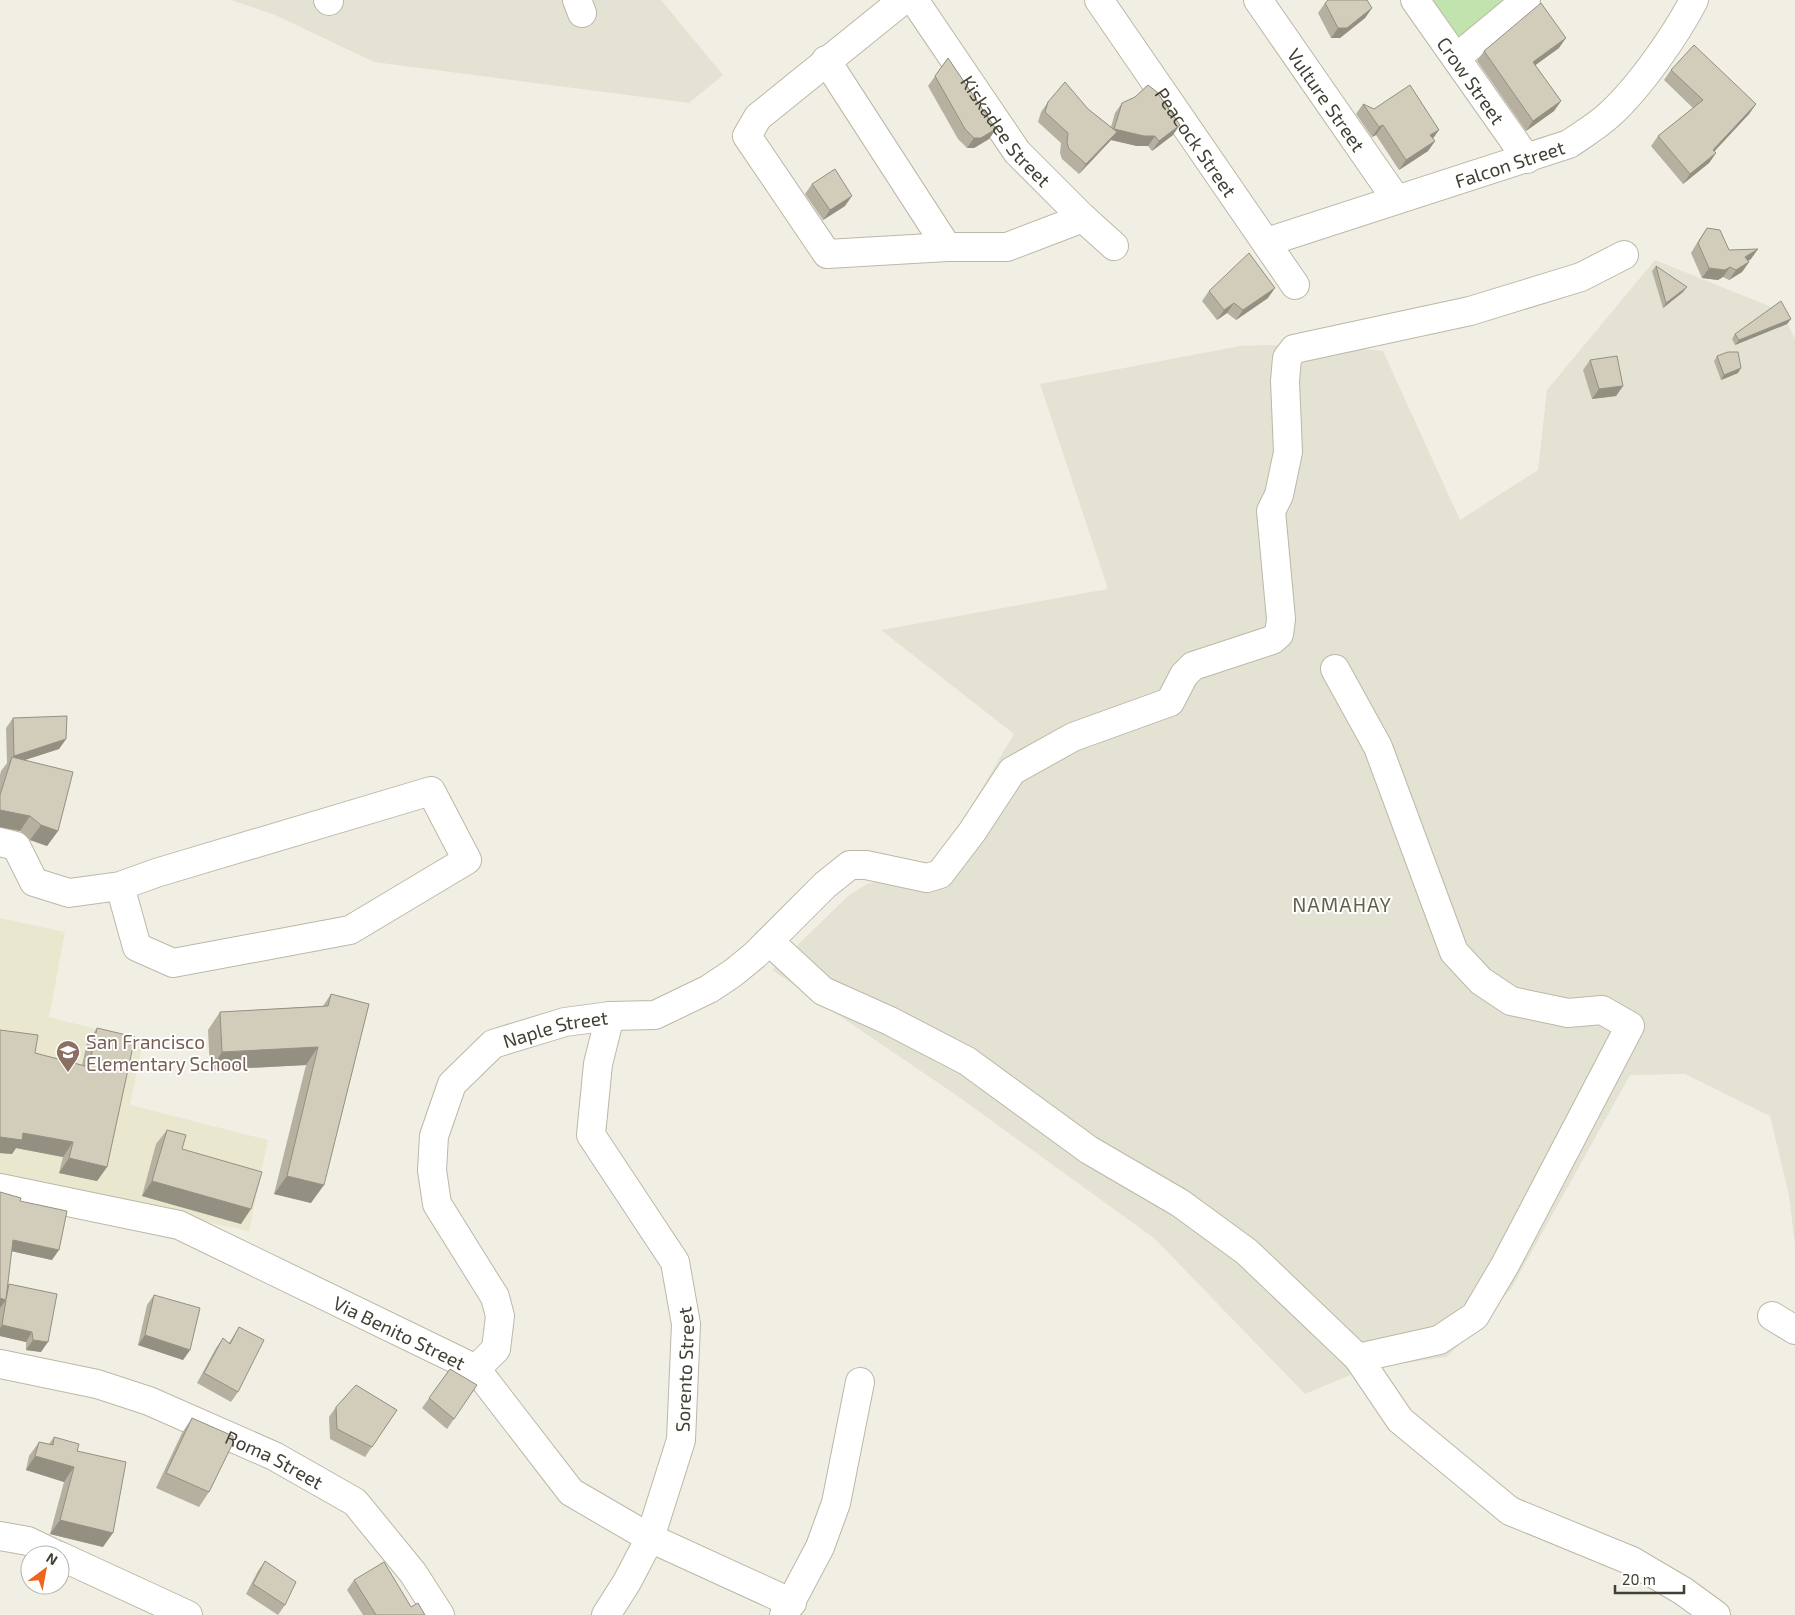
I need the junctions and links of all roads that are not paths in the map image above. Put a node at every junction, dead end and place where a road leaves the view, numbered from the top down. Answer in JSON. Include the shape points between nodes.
{"nodes":[{"id":1,"x":903,"y":0,"type":"edge"},
{"id":2,"x":914,"y":0,"type":"edge"},
{"id":3,"x":1099,"y":0,"type":"edge"},
{"id":4,"x":1258,"y":0,"type":"edge"},
{"id":5,"x":1415,"y":0,"type":"edge"},
{"id":6,"x":1526,"y":0,"type":"edge"},
{"id":7,"x":1694,"y":0,"type":"edge"},
{"id":8,"x":1456,"y":58,"type":"junction"},
{"id":9,"x":826,"y":60,"type":"junction"},
{"id":10,"x":1527,"y":159,"type":"junction"},
{"id":11,"x":1396,"y":199,"type":"junction"},
{"id":12,"x":1083,"y":218,"type":"junction"},
{"id":13,"x":1267,"y":242,"type":"junction"},
{"id":14,"x":1114,"y":246,"type":"dead end"},
{"id":15,"x":947,"y":247,"type":"junction"},
{"id":16,"x":1624,"y":255,"type":"dead end"},
{"id":17,"x":1295,"y":285,"type":"dead end"},
{"id":18,"x":1335,"y":669,"type":"dead end"},
{"id":19,"x":0,"y":842,"type":"edge"},
{"id":20,"x":120,"y":886,"type":"junction"},
{"id":21,"x":769,"y":942,"type":"junction"},
{"id":22,"x":610,"y":1016,"type":"junction"},
{"id":23,"x":0,"y":1188,"type":"edge"},
{"id":24,"x":1772,"y":1316,"type":"dead end"},
{"id":25,"x":1795,"y":1330,"type":"edge"},
{"id":26,"x":1358,"y":1358,"type":"junction"},
{"id":27,"x":0,"y":1364,"type":"edge"},
{"id":28,"x":476,"y":1369,"type":"junction"},
{"id":29,"x":860,"y":1382,"type":"dead end"},
{"id":30,"x":0,"y":1536,"type":"edge"},
{"id":31,"x":650,"y":1538,"type":"junction"},
{"id":32,"x":36,"y":1545,"type":"edge"},
{"id":33,"x":70,"y":1561,"type":"edge"},
{"id":34,"x":788,"y":1609,"type":"edge"},
{"id":35,"x":188,"y":1615,"type":"edge"},
{"id":36,"x":440,"y":1615,"type":"edge"},
{"id":37,"x":606,"y":1615,"type":"edge"},
{"id":38,"x":1716,"y":1615,"type":"edge"}],
"edges":[{"from":1,"to":9,"type":"street"},
{"from":2,"to":12,"type":"street","name":"Kiskadee Street","via":[[1017,152]]},
{"from":3,"to":13,"type":"street","name":"Peacock Street"},
{"from":4,"to":11,"type":"street","name":"Vulture Street"},
{"from":5,"to":8,"type":"street","name":"Crow Street"},
{"from":6,"to":8,"type":"street"},
{"from":7,"to":10,"type":"street","name":"Falcon Street","via":[[1639,82],[1610,114],[1569,144]]},
{"from":8,"to":10,"type":"street","name":"Crow Street"},
{"from":9,"to":15,"type":"street"},
{"from":9,"to":15,"type":"street","via":[[758,117],[747,136],[826,254]]},
{"from":10,"to":11,"type":"street","name":"Falcon Street"},
{"from":11,"to":13,"type":"street","name":"Falcon Street"},
{"from":12,"to":14,"type":"street","name":"Kiskadee Street"},
{"from":12,"to":15,"type":"street","via":[[1007,247]]},
{"from":13,"to":17,"type":"street","name":"Peacock Street"},
{"from":16,"to":21,"type":"street","name":"Naple Street","via":[[1581,276],[1470,311],[1294,349],[1286,358],[1284,381],[1288,452],[1279,495],[1271,512],[1281,619],[1279,634],[1272,640],[1193,666],[1170,702],[1074,737],[1012,771],[940,874],[927,878],[866,865],[850,865],[825,885]]},
{"from":18,"to":26,"type":"street","via":[[1378,747],[1454,952],[1482,980],[1511,1001],[1568,1013],[1602,1010],[1630,1026],[1475,1316],[1439,1340]]},
{"from":19,"to":20,"type":"street","via":[[16,846],[34,882],[69,893]]},
{"from":20,"to":20,"type":"street","via":[[431,791],[466,860],[350,930],[173,963],[137,947]]},
{"from":21,"to":22,"type":"street","name":"Naple Street","via":[[710,989],[655,1015]]},
{"from":21,"to":26,"type":"street","via":[[823,991],[967,1061],[1090,1150],[1180,1203],[1247,1252]]},
{"from":22,"to":28,"type":"street","name":"Naple Street","via":[[565,1022],[494,1044],[452,1084],[434,1136],[432,1170],[437,1204],[495,1297],[500,1316],[496,1349]]},
{"from":22,"to":31,"type":"street","name":"Sorento Street","via":[[598,1064],[591,1135],[675,1262],[686,1324],[681,1440]]},
{"from":23,"to":28,"type":"street","name":"Via Benito Street","via":[[179,1225]]},
{"from":24,"to":25,"type":"street"},
{"from":26,"to":38,"type":"street","via":[[1400,1420],[1510,1510],[1632,1561]]},
{"from":27,"to":36,"type":"street","name":"Roma Street","via":[[97,1384],[149,1401],[274,1456],[355,1502],[414,1573]]},
{"from":28,"to":31,"type":"street","name":"Via Benito Street","via":[[571,1492]]},
{"from":29,"to":34,"type":"street","via":[[836,1503],[820,1547]]},
{"from":30,"to":32,"type":"street"},
{"from":31,"to":34,"type":"street","name":"Via Benito Street"},
{"from":31,"to":37,"type":"street","name":"Sorento Street"},
{"from":33,"to":35,"type":"street"}]}
